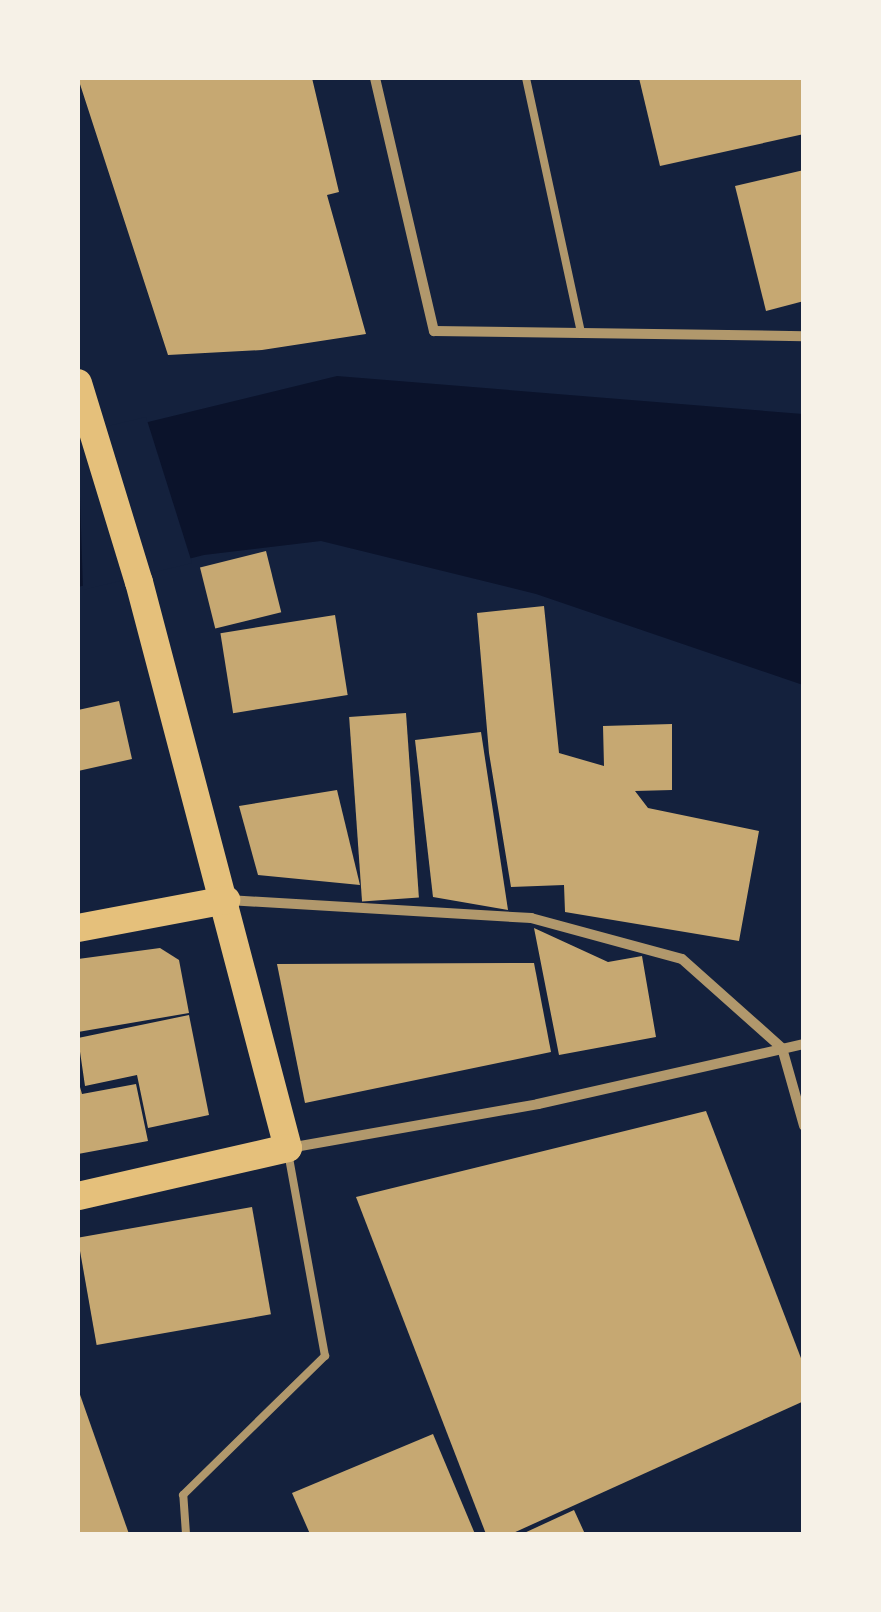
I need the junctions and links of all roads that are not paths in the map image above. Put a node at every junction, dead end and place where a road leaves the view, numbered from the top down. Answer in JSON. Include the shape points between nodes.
{"nodes":[{"id":1,"x":375,"y":78,"type":"edge"},
{"id":2,"x":526,"y":78,"type":"edge"},
{"id":3,"x":582,"y":333,"type":"junction"},
{"id":4,"x":804,"y":336,"type":"edge"},
{"id":5,"x":78,"y":383,"type":"edge"},
{"id":6,"x":226,"y":900,"type":"junction"},
{"id":7,"x":78,"y":928,"type":"edge"},
{"id":8,"x":804,"y":1044,"type":"edge"},
{"id":9,"x":782,"y":1048,"type":"junction"},
{"id":10,"x":804,"y":1126,"type":"edge"},
{"id":11,"x":288,"y":1148,"type":"junction"},
{"id":12,"x":78,"y":1196,"type":"edge"},
{"id":13,"x":186,"y":1534,"type":"edge"}],
"edges":[{"from":1,"to":3,"type":"street","via":[[434,331]]},
{"from":2,"to":3,"type":"lane"},
{"from":3,"to":4,"type":"street"},
{"from":5,"to":6,"type":"highway"},
{"from":6,"to":7,"type":"highway"},
{"from":6,"to":9,"type":"street","via":[[550,923],[682,959]]},
{"from":6,"to":11,"type":"highway"},
{"from":8,"to":9,"type":"street"},
{"from":9,"to":10,"type":"street"},
{"from":9,"to":11,"type":"street","via":[[538,1104]]},
{"from":11,"to":12,"type":"highway"},
{"from":11,"to":13,"type":"lane","via":[[326,1356],[183,1495]]}]}
